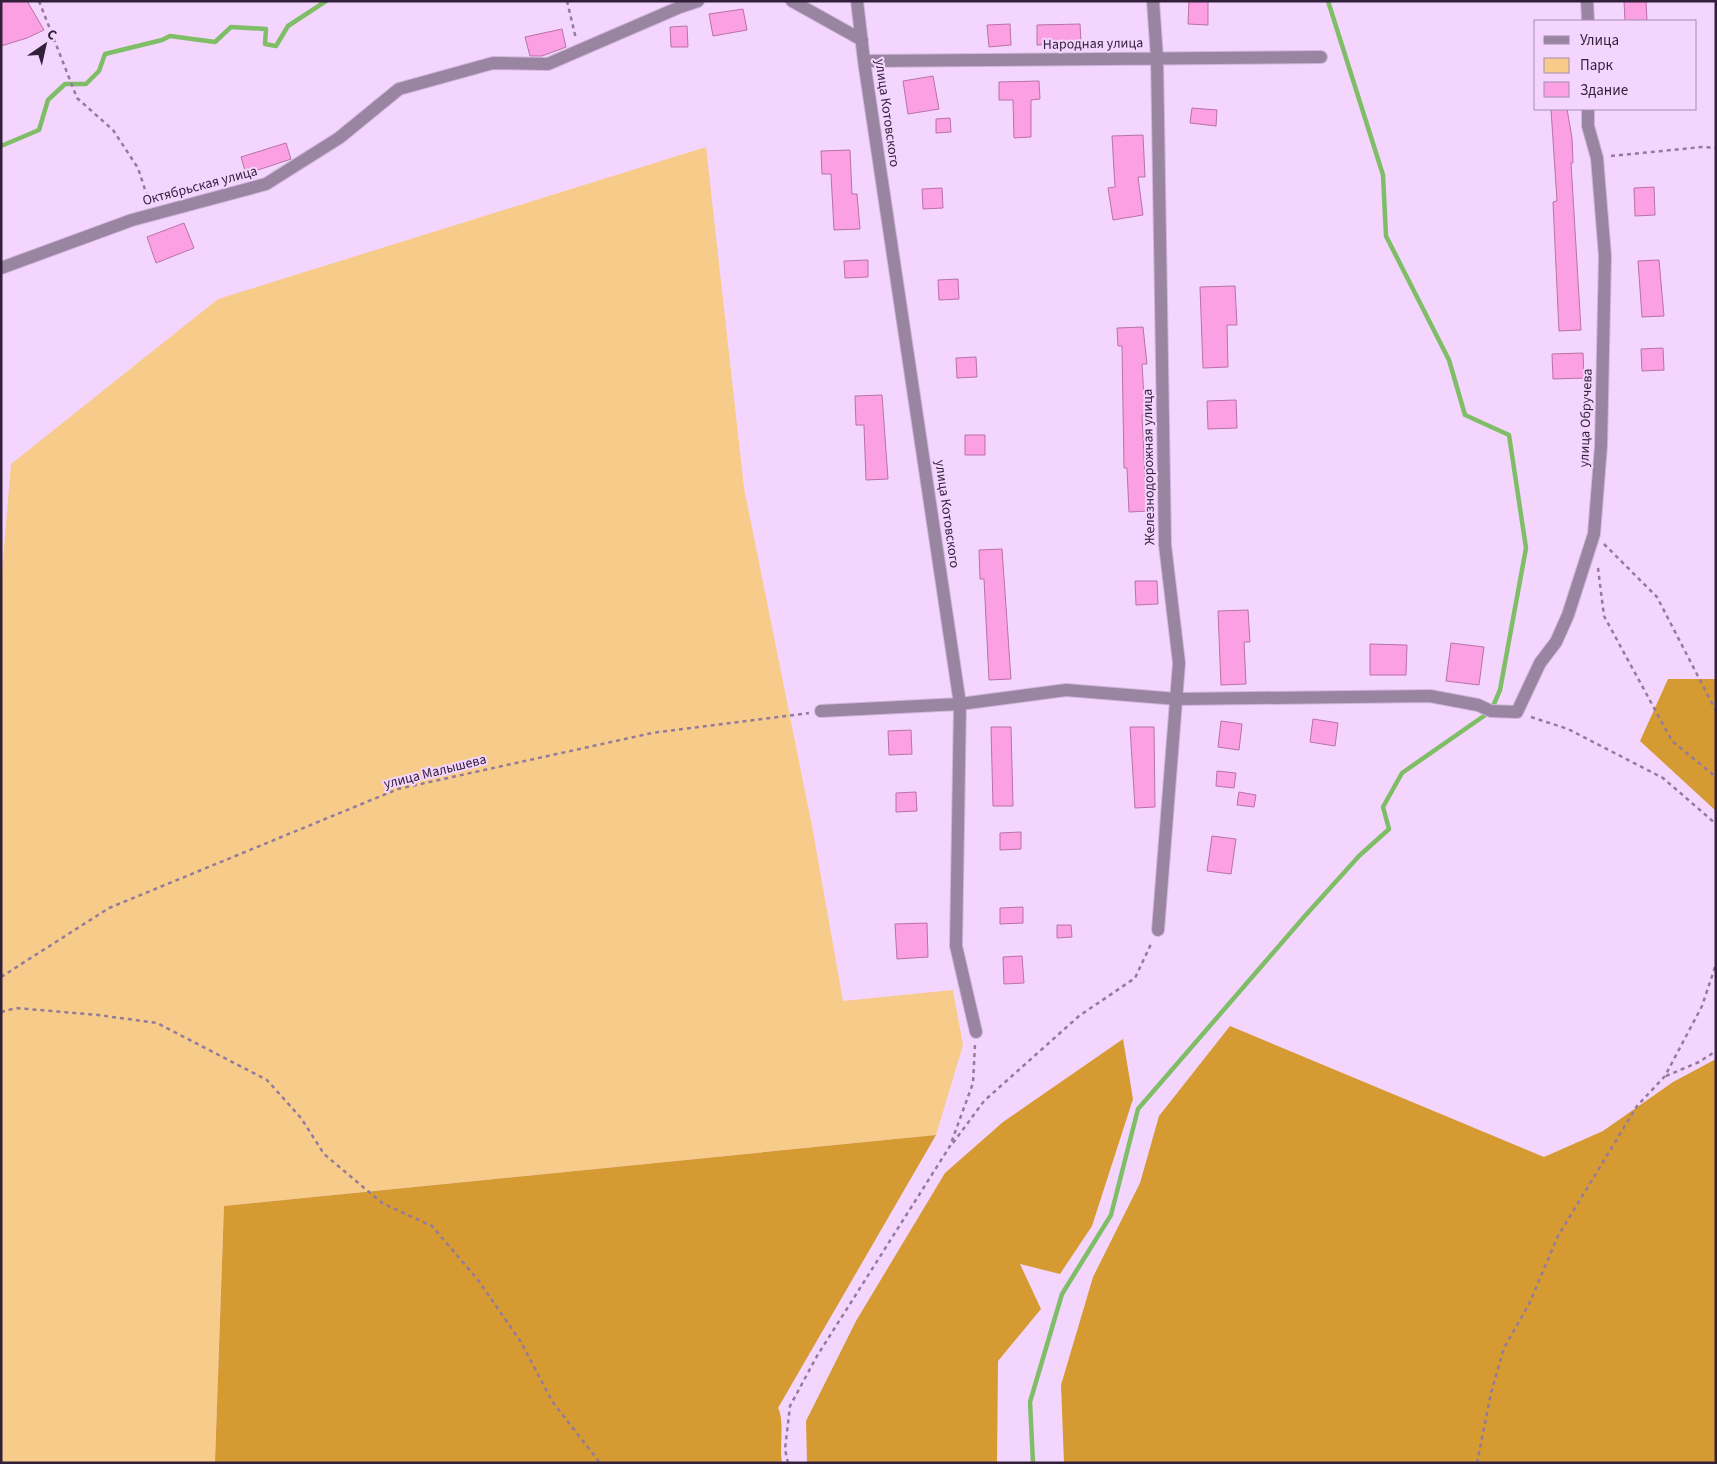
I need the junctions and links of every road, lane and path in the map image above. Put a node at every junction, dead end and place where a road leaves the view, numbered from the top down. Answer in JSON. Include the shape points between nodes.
{"nodes":[{"id":1,"x":39,"y":1,"type":"edge"},
{"id":2,"x":567,"y":1,"type":"edge"},
{"id":3,"x":698,"y":1,"type":"edge"},
{"id":4,"x":792,"y":1,"type":"edge"},
{"id":5,"x":857,"y":1,"type":"edge"},
{"id":6,"x":1153,"y":1,"type":"edge"},
{"id":7,"x":1588,"y":1,"type":"edge"},
{"id":8,"x":1588,"y":20,"type":"edge"},
{"id":9,"x":862,"y":40,"type":"junction"},
{"id":10,"x":578,"y":51,"type":"junction"},
{"id":11,"x":1321,"y":57,"type":"dead end"},
{"id":12,"x":1158,"y":58,"type":"junction"},
{"id":13,"x":864,"y":61,"type":"junction"},
{"id":14,"x":1588,"y":110,"type":"edge"},
{"id":15,"x":1716,"y":148,"type":"edge"},
{"id":16,"x":1597,"y":158,"type":"junction"},
{"id":17,"x":153,"y":214,"type":"junction"},
{"id":18,"x":1,"y":268,"type":"edge"},
{"id":19,"x":1594,"y":534,"type":"junction"},
{"id":20,"x":1597,"y":561,"type":"dead end"},
{"id":21,"x":1177,"y":699,"type":"junction"},
{"id":22,"x":960,"y":704,"type":"junction"},
{"id":23,"x":821,"y":711,"type":"joint"},
{"id":24,"x":1716,"y":711,"type":"edge"},
{"id":25,"x":1517,"y":712,"type":"junction"},
{"id":26,"x":1716,"y":777,"type":"edge"},
{"id":27,"x":1716,"y":824,"type":"edge"},
{"id":28,"x":1158,"y":930,"type":"joint"},
{"id":29,"x":1716,"y":964,"type":"edge"},
{"id":30,"x":1,"y":977,"type":"edge"},
{"id":31,"x":1,"y":1012,"type":"edge"},
{"id":32,"x":976,"y":1032,"type":"joint"},
{"id":33,"x":1716,"y":1051,"type":"edge"},
{"id":34,"x":1665,"y":1076,"type":"junction"},
{"id":35,"x":950,"y":1146,"type":"junction"},
{"id":36,"x":600,"y":1463,"type":"edge"},
{"id":37,"x":788,"y":1463,"type":"edge"},
{"id":38,"x":1477,"y":1463,"type":"edge"}],
"edges":[{"from":1,"to":17,"type":"path","via":[[77,98],[113,130],[138,168]]},
{"from":2,"to":10,"type":"path"},
{"from":3,"to":10,"type":"street","name":"Октябрьская улица"},
{"from":4,"to":9,"type":"street"},
{"from":5,"to":9,"type":"street","name":"улица Котовского"},
{"from":6,"to":12,"type":"street","name":"Железнодорожная улица"},
{"from":7,"to":8,"type":"street"},
{"from":9,"to":13,"type":"street","name":"улица Котовского"},
{"from":10,"to":17,"type":"street","name":"Октябрьская улица","via":[[548,64],[493,63],[399,89],[339,138],[266,184]]},
{"from":11,"to":12,"type":"street","name":"Народная улица"},
{"from":12,"to":13,"type":"street","name":"Народная улица"},
{"from":12,"to":21,"type":"street","name":"Железнодорожная улица","via":[[1165,545],[1178,663]]},
{"from":13,"to":22,"type":"street","name":"улица Котовского"},
{"from":14,"to":16,"type":"street","name":"улица Обручева","via":[[1588,126]]},
{"from":15,"to":16,"type":"path"},
{"from":16,"to":19,"type":"street","name":"улица Обручева","via":[[1605,256],[1601,446]]},
{"from":17,"to":18,"type":"street","name":"Октябрьская улица"},
{"from":19,"to":24,"type":"path","via":[[1657,597]]},
{"from":19,"to":25,"type":"street","name":"улица Обручева","via":[[1568,616],[1556,642],[1540,663]]},
{"from":20,"to":26,"type":"path","via":[[1604,616],[1672,741]]},
{"from":21,"to":22,"type":"street","via":[[1066,690]]},
{"from":21,"to":25,"type":"street","via":[[1430,696],[1478,705],[1490,711]]},
{"from":21,"to":28,"type":"street","name":"Железнодорожная улица"},
{"from":22,"to":23,"type":"street"},
{"from":22,"to":32,"type":"street","name":"улица Котовского","via":[[956,946]]},
{"from":23,"to":30,"type":"path","name":"улица Малышева","via":[[652,733],[398,789],[109,908]]},
{"from":25,"to":27,"type":"path","via":[[1568,729],[1663,778]]},
{"from":28,"to":35,"type":"path","via":[[1135,978],[1078,1016],[984,1101]]},
{"from":29,"to":34,"type":"path","via":[[1702,1006]]},
{"from":31,"to":36,"type":"path","via":[[16,1008],[157,1023],[267,1080],[301,1118],[324,1154],[382,1203],[432,1226],[478,1280],[521,1342],[552,1401]]},
{"from":32,"to":35,"type":"path","via":[[973,1083]]},
{"from":33,"to":34,"type":"path"},
{"from":34,"to":38,"type":"path","via":[[1637,1106],[1558,1236],[1529,1304],[1504,1348],[1491,1392]]},
{"from":35,"to":37,"type":"path","via":[[817,1356],[790,1406],[785,1449]]}]}
